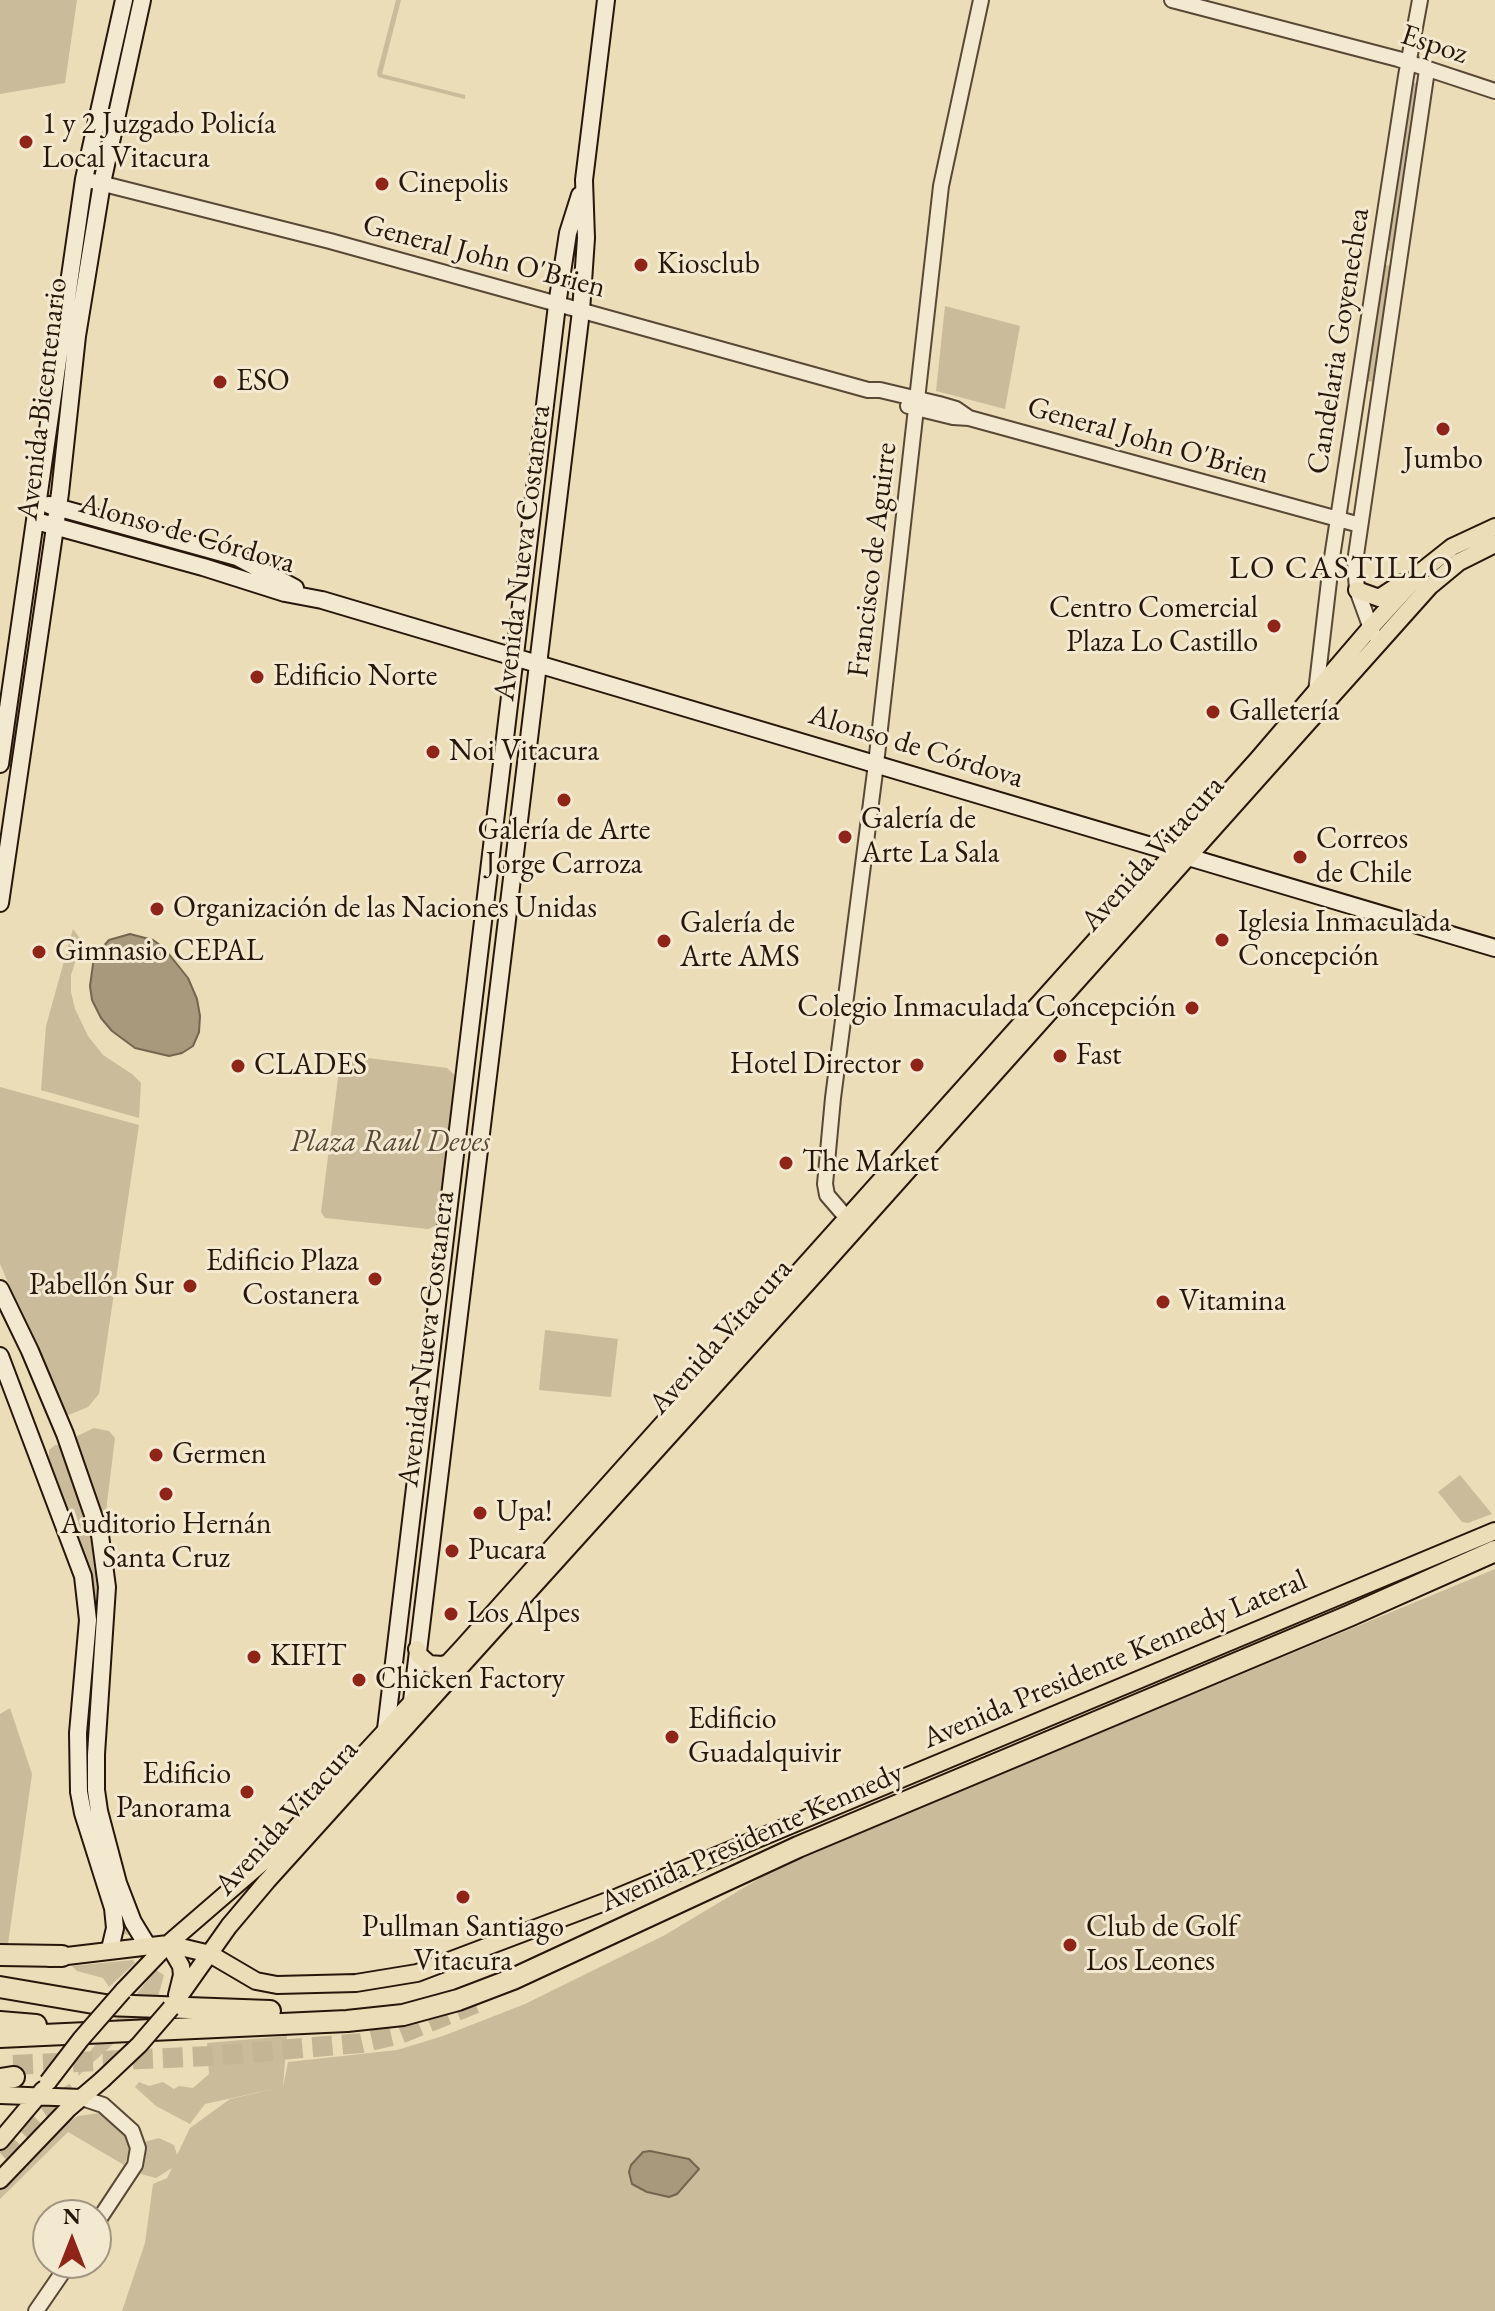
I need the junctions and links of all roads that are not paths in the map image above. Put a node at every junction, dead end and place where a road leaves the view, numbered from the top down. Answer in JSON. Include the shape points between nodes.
{"nodes":[{"id":1,"x":124,"y":0,"type":"edge"},
{"id":2,"x":142,"y":0,"type":"edge"},
{"id":3,"x":606,"y":0,"type":"edge"},
{"id":4,"x":981,"y":0,"type":"edge"},
{"id":5,"x":1172,"y":0,"type":"edge"},
{"id":6,"x":1420,"y":0,"type":"edge"},
{"id":7,"x":1409,"y":63,"type":"junction"},
{"id":8,"x":1427,"y":70,"type":"junction"},
{"id":9,"x":1495,"y":91,"type":"edge"},
{"id":10,"x":84,"y":179,"type":"junction"},
{"id":11,"x":584,"y":180,"type":"junction"},
{"id":12,"x":102,"y":183,"type":"junction"},
{"id":13,"x":557,"y":305,"type":"junction"},
{"id":14,"x":581,"y":311,"type":"junction"},
{"id":15,"x":1360,"y":377,"type":"junction"},
{"id":16,"x":1382,"y":380,"type":"junction"},
{"id":17,"x":918,"y":404,"type":"junction"},
{"id":18,"x":1341,"y":501,"type":"junction"},
{"id":19,"x":39,"y":503,"type":"junction"},
{"id":20,"x":1363,"y":505,"type":"junction"},
{"id":21,"x":58,"y":507,"type":"junction"},
{"id":22,"x":1338,"y":520,"type":"junction"},
{"id":23,"x":36,"y":521,"type":"junction"},
{"id":24,"x":55,"y":525,"type":"junction"},
{"id":25,"x":1360,"y":525,"type":"junction"},
{"id":26,"x":1495,"y":527,"type":"edge"},
{"id":27,"x":1335,"y":540,"type":"junction"},
{"id":28,"x":1357,"y":543,"type":"junction"},
{"id":29,"x":1495,"y":544,"type":"edge"},
{"id":30,"x":1423,"y":570,"type":"junction"},
{"id":31,"x":248,"y":574,"type":"junction"},
{"id":32,"x":1357,"y":590,"type":"junction"},
{"id":33,"x":1372,"y":626,"type":"junction"},
{"id":34,"x":1372,"y":651,"type":"junction"},
{"id":35,"x":516,"y":658,"type":"junction"},
{"id":36,"x":538,"y":665,"type":"junction"},
{"id":37,"x":1316,"y":692,"type":"junction"},
{"id":38,"x":0,"y":764,"type":"edge"},
{"id":39,"x":876,"y":764,"type":"junction"},
{"id":40,"x":1181,"y":855,"type":"junction"},
{"id":41,"x":0,"y":903,"type":"edge"},
{"id":42,"x":1495,"y":948,"type":"edge"},
{"id":43,"x":846,"y":1217,"type":"junction"},
{"id":44,"x":827,"y":1239,"type":"junction"},
{"id":45,"x":826,"y":1262,"type":"junction"},
{"id":46,"x":0,"y":1289,"type":"edge"},
{"id":47,"x":0,"y":1356,"type":"edge"},
{"id":48,"x":437,"y":1486,"type":"junction"},
{"id":49,"x":416,"y":1491,"type":"junction"},
{"id":50,"x":1495,"y":1531,"type":"edge"},
{"id":51,"x":1495,"y":1551,"type":"edge"},
{"id":52,"x":417,"y":1649,"type":"junction"},
{"id":53,"x":452,"y":1668,"type":"junction"},
{"id":54,"x":412,"y":1703,"type":"junction"},
{"id":55,"x":391,"y":1734,"type":"junction"},
{"id":56,"x":229,"y":1926,"type":"junction"},
{"id":57,"x":168,"y":1944,"type":"junction"},
{"id":58,"x":147,"y":1945,"type":"junction"},
{"id":59,"x":110,"y":1949,"type":"junction"},
{"id":60,"x":210,"y":1954,"type":"junction"},
{"id":61,"x":62,"y":1956,"type":"joint"},
{"id":62,"x":9,"y":1960,"type":"edge"},
{"id":63,"x":236,"y":1971,"type":"junction"},
{"id":64,"x":513,"y":1979,"type":"junction"},
{"id":65,"x":0,"y":1987,"type":"edge"},
{"id":66,"x":178,"y":1997,"type":"junction"},
{"id":67,"x":0,"y":2022,"type":"edge"},
{"id":68,"x":112,"y":2030,"type":"junction"},
{"id":69,"x":0,"y":2037,"type":"edge"},
{"id":70,"x":43,"y":2089,"type":"junction"},
{"id":71,"x":0,"y":2095,"type":"edge"},
{"id":72,"x":82,"y":2098,"type":"junction"},
{"id":73,"x":0,"y":2141,"type":"edge"},
{"id":74,"x":0,"y":2180,"type":"edge"},
{"id":75,"x":112,"y":2200,"type":"edge"},
{"id":76,"x":58,"y":2279,"type":"edge"},
{"id":77,"x":36,"y":2311,"type":"edge"}],
"edges":[{"from":1,"to":10,"type":"main road","name":"Avenida Bicentenario"},
{"from":2,"to":12,"type":"main road","name":"Avenida Bicentenario"},
{"from":3,"to":11,"type":"main road","name":"Avenida Nueva Costanera"},
{"from":4,"to":17,"type":"street","name":"Francisco de Aguirre","via":[[943,175]]},
{"from":5,"to":7,"type":"street","name":"Espoz"},
{"from":6,"to":7,"type":"street","name":"Candelaria Goyenechea"},
{"from":7,"to":8,"type":"street","name":"Espoz"},
{"from":7,"to":15,"type":"street","name":"Candelaria Goyenechea"},
{"from":8,"to":9,"type":"street","name":"Espoz"},
{"from":8,"to":16,"type":"street","name":"Candelaria Goyenechea"},
{"from":10,"to":12,"type":"street","name":"General John O'Brien"},
{"from":10,"to":19,"type":"main road","name":"Avenida Bicentenario"},
{"from":11,"to":13,"type":"main road","name":"Avenida Nueva Costanera","via":[[568,233]]},
{"from":11,"to":14,"type":"main road","name":"Avenida Nueva Costanera"},
{"from":12,"to":13,"type":"street","name":"General John O'Brien"},
{"from":12,"to":21,"type":"main road","name":"Avenida Bicentenario","via":[[77,336]]},
{"from":13,"to":14,"type":"street","name":"General John O'Brien"},
{"from":13,"to":35,"type":"main road","name":"Avenida Nueva Costanera"},
{"from":14,"to":17,"type":"street","name":"General John O'Brien"},
{"from":14,"to":36,"type":"main road","name":"Avenida Nueva Costanera"},
{"from":15,"to":16,"type":"street"},
{"from":15,"to":18,"type":"street","name":"Candelaria Goyenechea"},
{"from":16,"to":20,"type":"street","name":"Candelaria Goyenechea"},
{"from":17,"to":22,"type":"street","name":"General John O'Brien","via":[[956,409],[969,418]]},
{"from":17,"to":39,"type":"street","name":"Francisco de Aguirre"},
{"from":18,"to":20,"type":"street","via":[[1350,510]]},
{"from":18,"to":22,"type":"street","name":"Candelaria Goyenechea"},
{"from":19,"to":21,"type":"main road","name":"Alonso de Córdova"},
{"from":19,"to":23,"type":"main road","name":"Avenida Bicentenario"},
{"from":20,"to":25,"type":"street","name":"Candelaria Goyenechea"},
{"from":21,"to":24,"type":"main road","name":"Avenida Bicentenario"},
{"from":21,"to":31,"type":"main road","name":"Alonso de Córdova","via":[[237,557]]},
{"from":22,"to":25,"type":"street","name":"General John O'Brien"},
{"from":22,"to":27,"type":"street","name":"Candelaria Goyenechea"},
{"from":23,"to":24,"type":"main road","name":"Alonso de Córdova"},
{"from":23,"to":38,"type":"main road","name":"Avenida Bicentenario"},
{"from":24,"to":31,"type":"main road","name":"Alonso de Córdova","via":[[203,567]]},
{"from":24,"to":41,"type":"main road","name":"Avenida Bicentenario"},
{"from":25,"to":28,"type":"street","name":"Candelaria Goyenechea"},
{"from":26,"to":30,"type":"main road","name":"Avenida Vitacura","via":[[1452,547]]},
{"from":27,"to":28,"type":"street","via":[[1350,534]]},
{"from":27,"to":37,"type":"street","name":"Candelaria Goyenechea"},
{"from":28,"to":32,"type":"street","name":"Candelaria Goyenechea"},
{"from":29,"to":34,"type":"main road","name":"Avenida Vitacura","via":[[1443,573]]},
{"from":30,"to":32,"type":"main road","via":[[1379,598]]},
{"from":30,"to":33,"type":"main road","name":"Avenida Vitacura"},
{"from":31,"to":35,"type":"main road","name":"Alonso de Córdova"},
{"from":32,"to":33,"type":"street","name":"Candelaria Goyenechea"},
{"from":33,"to":34,"type":"street","name":"Candelaria Goyenechea"},
{"from":33,"to":37,"type":"main road","name":"Avenida Vitacura"},
{"from":34,"to":40,"type":"main road","name":"Avenida Vitacura"},
{"from":35,"to":36,"type":"main road","name":"Alonso de Córdova"},
{"from":35,"to":49,"type":"main road","name":"Avenida Nueva Costanera"},
{"from":36,"to":39,"type":"main road","name":"Alonso de Córdova"},
{"from":36,"to":48,"type":"main road","name":"Avenida Nueva Costanera"},
{"from":37,"to":40,"type":"main road","name":"Avenida Vitacura"},
{"from":39,"to":40,"type":"main road","name":"Alonso de Córdova"},
{"from":39,"to":43,"type":"street","name":"Francisco de Aguirre","via":[[825,1169],[827,1195]]},
{"from":40,"to":42,"type":"main road","name":"Alonso de Córdova"},
{"from":40,"to":43,"type":"main road","name":"Avenida Vitacura"},
{"from":40,"to":45,"type":"main road","name":"Avenida Vitacura"},
{"from":43,"to":44,"type":"main road","name":"Avenida Vitacura"},
{"from":44,"to":45,"type":"main road"},
{"from":44,"to":53,"type":"main road","name":"Avenida Vitacura","via":[[463,1647]]},
{"from":45,"to":53,"type":"main road","name":"Avenida Vitacura"},
{"from":46,"to":58,"type":"main road","via":[[65,1434],[100,1535],[107,1587],[96,1754],[99,1811],[118,1883]]},
{"from":47,"to":59,"type":"main road","via":[[74,1547],[87,1601],[79,1792],[113,1908]]},
{"from":48,"to":49,"type":"main road"},
{"from":48,"to":52,"type":"main road","name":"Avenida Nueva Costanera"},
{"from":49,"to":55,"type":"main road","name":"Avenida Nueva Costanera"},
{"from":50,"to":63,"type":"main road","name":"Avenida Presidente Kennedy Lateral","via":[[866,1795],[445,1963],[398,1978],[356,1983],[277,1985]]},
{"from":51,"to":64,"type":"highway","name":"Avenida Presidente Kennedy","via":[[798,1847]]},
{"from":52,"to":53,"type":"main road","via":[[429,1664]]},
{"from":52,"to":54,"type":"main road","name":"Avenida Nueva Costanera"},
{"from":53,"to":54,"type":"main road","name":"Avenida Vitacura"},
{"from":53,"to":55,"type":"main road","name":"Avenida Vitacura"},
{"from":54,"to":55,"type":"main road","name":"Avenida Nueva Costanera","via":[[408,1718]]},
{"from":55,"to":56,"type":"main road","name":"Avenida Vitacura"},
{"from":55,"to":57,"type":"main road","name":"Avenida Vitacura","via":[[271,1855]]},
{"from":56,"to":60,"type":"main road","name":"Avenida Vitacura"},
{"from":56,"to":63,"type":"main road","via":[[228,1951]]},
{"from":57,"to":58,"type":"main road","name":"Avenida Presidente Kennedy Lateral"},
{"from":57,"to":60,"type":"main road","name":"Avenida Presidente Kennedy Lateral"},
{"from":57,"to":66,"type":"main road","via":[[181,1966]]},
{"from":57,"to":70,"type":"main road","name":"Avenida Vitacura","bridge":true},
{"from":58,"to":59,"type":"main road","name":"Avenida Presidente Kennedy Lateral"},
{"from":59,"to":61,"type":"main road","name":"Avenida Presidente Kennedy Lateral"},
{"from":60,"to":63,"type":"main road","name":"Avenida Presidente Kennedy Lateral"},
{"from":60,"to":66,"type":"main road","name":"Avenida Vitacura"},
{"from":61,"to":62,"type":"highway"},
{"from":64,"to":65,"type":"highway","via":[[395,2003],[273,2011],[105,2005]]},
{"from":64,"to":68,"type":"highway","name":"Avenida Presidente Kennedy","via":[[429,2009],[376,2019]]},
{"from":66,"to":72,"type":"main road","name":"Avenida Vitacura","bridge":true,"via":[[139,2045]]},
{"from":67,"to":68,"type":"highway"},
{"from":68,"to":69,"type":"highway","name":"Avenida Presidente Kennedy"},
{"from":70,"to":71,"type":"main road"},
{"from":70,"to":72,"type":"main road"},
{"from":70,"to":73,"type":"main road","name":"Avenida Vitacura"},
{"from":72,"to":74,"type":"main road","name":"Avenida Vitacura"},
{"from":72,"to":75,"type":"street","via":[[103,2105],[132,2131],[138,2148],[133,2168]]},
{"from":76,"to":77,"type":"street"}]}
